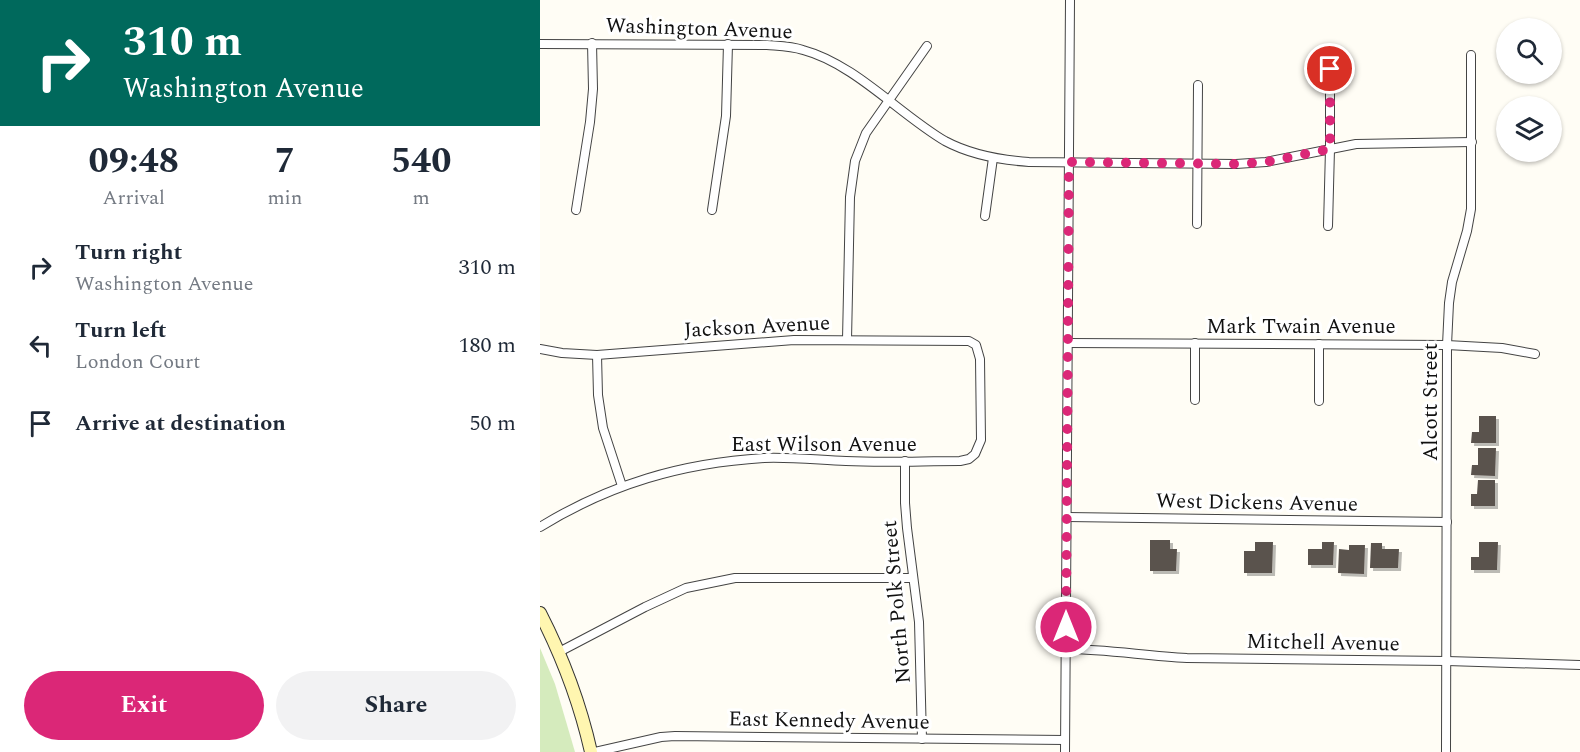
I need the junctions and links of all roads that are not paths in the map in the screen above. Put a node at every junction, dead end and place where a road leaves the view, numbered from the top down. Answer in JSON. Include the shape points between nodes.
{"nodes":[{"id":1,"x":1070,"y":0,"type":"edge"},
{"id":2,"x":540,"y":44,"type":"edge"},
{"id":3,"x":591,"y":44,"type":"junction"},
{"id":4,"x":728,"y":44,"type":"junction"},
{"id":5,"x":927,"y":46,"type":"dead end"},
{"id":6,"x":1330,"y":50,"type":"dead end"},
{"id":7,"x":1471,"y":55,"type":"dead end"},
{"id":8,"x":1198,"y":85,"type":"dead end"},
{"id":9,"x":888,"y":101,"type":"junction"},
{"id":10,"x":1472,"y":142,"type":"junction"},
{"id":11,"x":1330,"y":149,"type":"junction"},
{"id":12,"x":993,"y":158,"type":"junction"},
{"id":13,"x":1069,"y":162,"type":"junction"},
{"id":14,"x":1197,"y":164,"type":"junction"},
{"id":15,"x":576,"y":210,"type":"dead end"},
{"id":16,"x":712,"y":210,"type":"dead end"},
{"id":17,"x":985,"y":216,"type":"dead end"},
{"id":18,"x":1197,"y":224,"type":"dead end"},
{"id":19,"x":1328,"y":226,"type":"dead end"},
{"id":20,"x":847,"y":340,"type":"junction"},
{"id":21,"x":1195,"y":343,"type":"junction"},
{"id":22,"x":1068,"y":344,"type":"junction"},
{"id":23,"x":1319,"y":344,"type":"junction"},
{"id":24,"x":1447,"y":345,"type":"junction"},
{"id":25,"x":540,"y":349,"type":"edge"},
{"id":26,"x":1534,"y":354,"type":"dead end"},
{"id":27,"x":597,"y":355,"type":"junction"},
{"id":28,"x":1195,"y":400,"type":"dead end"},
{"id":29,"x":1319,"y":401,"type":"dead end"},
{"id":30,"x":975,"y":454,"type":"joint"},
{"id":31,"x":905,"y":462,"type":"junction"},
{"id":32,"x":622,"y":486,"type":"junction"},
{"id":33,"x":1067,"y":517,"type":"junction"},
{"id":34,"x":1448,"y":522,"type":"junction"},
{"id":35,"x":540,"y":527,"type":"edge"},
{"id":36,"x":913,"y":578,"type":"junction"},
{"id":37,"x":540,"y":614,"type":"edge"},
{"id":38,"x":1066,"y":649,"type":"junction"},
{"id":39,"x":559,"y":652,"type":"junction"},
{"id":40,"x":1447,"y":661,"type":"junction"},
{"id":41,"x":1580,"y":665,"type":"edge"},
{"id":42,"x":922,"y":739,"type":"junction"},
{"id":43,"x":1065,"y":740,"type":"junction"},
{"id":44,"x":593,"y":752,"type":"edge"},
{"id":45,"x":1065,"y":752,"type":"edge"},
{"id":46,"x":1446,"y":752,"type":"edge"}],
"edges":[{"from":1,"to":13,"type":"street"},
{"from":2,"to":3,"type":"street","name":"Washington Avenue"},
{"from":3,"to":4,"type":"street","name":"Washington Avenue"},
{"from":3,"to":15,"type":"street","via":[[590,123]]},
{"from":4,"to":9,"type":"street","name":"Washington Avenue","via":[[805,50],[846,70]]},
{"from":4,"to":16,"type":"street","via":[[726,116]]},
{"from":5,"to":9,"type":"street"},
{"from":6,"to":11,"type":"street"},
{"from":7,"to":10,"type":"street","name":"Alcott Street"},
{"from":8,"to":14,"type":"street"},
{"from":9,"to":12,"type":"street","name":"Washington Avenue","via":[[945,140]]},
{"from":9,"to":20,"type":"street","via":[[866,133],[852,178]]},
{"from":10,"to":11,"type":"street","name":"Washington Avenue","via":[[1391,142]]},
{"from":10,"to":24,"type":"street","name":"Alcott Street","via":[[1471,208],[1452,282]]},
{"from":11,"to":14,"type":"street","name":"Washington Avenue","via":[[1266,162]]},
{"from":11,"to":19,"type":"street"},
{"from":12,"to":13,"type":"street","name":"Washington Avenue"},
{"from":12,"to":17,"type":"street"},
{"from":13,"to":14,"type":"street","name":"Washington Avenue"},
{"from":13,"to":22,"type":"street"},
{"from":14,"to":18,"type":"street"},
{"from":20,"to":27,"type":"street","name":"Jackson Avenue"},
{"from":20,"to":30,"type":"street","name":"Jackson Avenue","via":[[960,340],[976,345],[980,359],[981,440]]},
{"from":21,"to":22,"type":"street","name":"Mark Twain Avenue"},
{"from":21,"to":23,"type":"street","name":"Mark Twain Avenue"},
{"from":21,"to":28,"type":"street"},
{"from":22,"to":33,"type":"street"},
{"from":23,"to":24,"type":"street","name":"Mark Twain Avenue"},
{"from":23,"to":29,"type":"street"},
{"from":24,"to":26,"type":"street","name":"Mark Twain Avenue"},
{"from":24,"to":34,"type":"street","name":"Alcott Street"},
{"from":25,"to":27,"type":"street","name":"Jackson Avenue"},
{"from":27,"to":32,"type":"street","via":[[603,428]]},
{"from":30,"to":31,"type":"street","name":"East Wilson Avenue","via":[[960,461]]},
{"from":31,"to":32,"type":"street","name":"East Wilson Avenue","via":[[737,460],[676,470]]},
{"from":31,"to":36,"type":"street","name":"North Polk Street"},
{"from":32,"to":35,"type":"street","name":"East Wilson Avenue"},
{"from":33,"to":34,"type":"street","name":"West Dickens Avenue"},
{"from":33,"to":38,"type":"street"},
{"from":34,"to":40,"type":"street","name":"Alcott Street"},
{"from":36,"to":39,"type":"street","via":[[735,578],[695,586]]},
{"from":36,"to":42,"type":"street","name":"North Polk Street","via":[[919,622]]},
{"from":37,"to":39,"type":"street"},
{"from":38,"to":40,"type":"street","name":"Mitchell Avenue","via":[[1154,657]]},
{"from":38,"to":43,"type":"street"},
{"from":39,"to":44,"type":"street"},
{"from":40,"to":41,"type":"street","name":"Mitchell Avenue"},
{"from":40,"to":46,"type":"street","name":"Alcott Street"},
{"from":42,"to":43,"type":"street","name":"East Kennedy Avenue"},
{"from":42,"to":44,"type":"street","name":"East Kennedy Avenue","via":[[661,736]]},
{"from":43,"to":45,"type":"street"}]}
